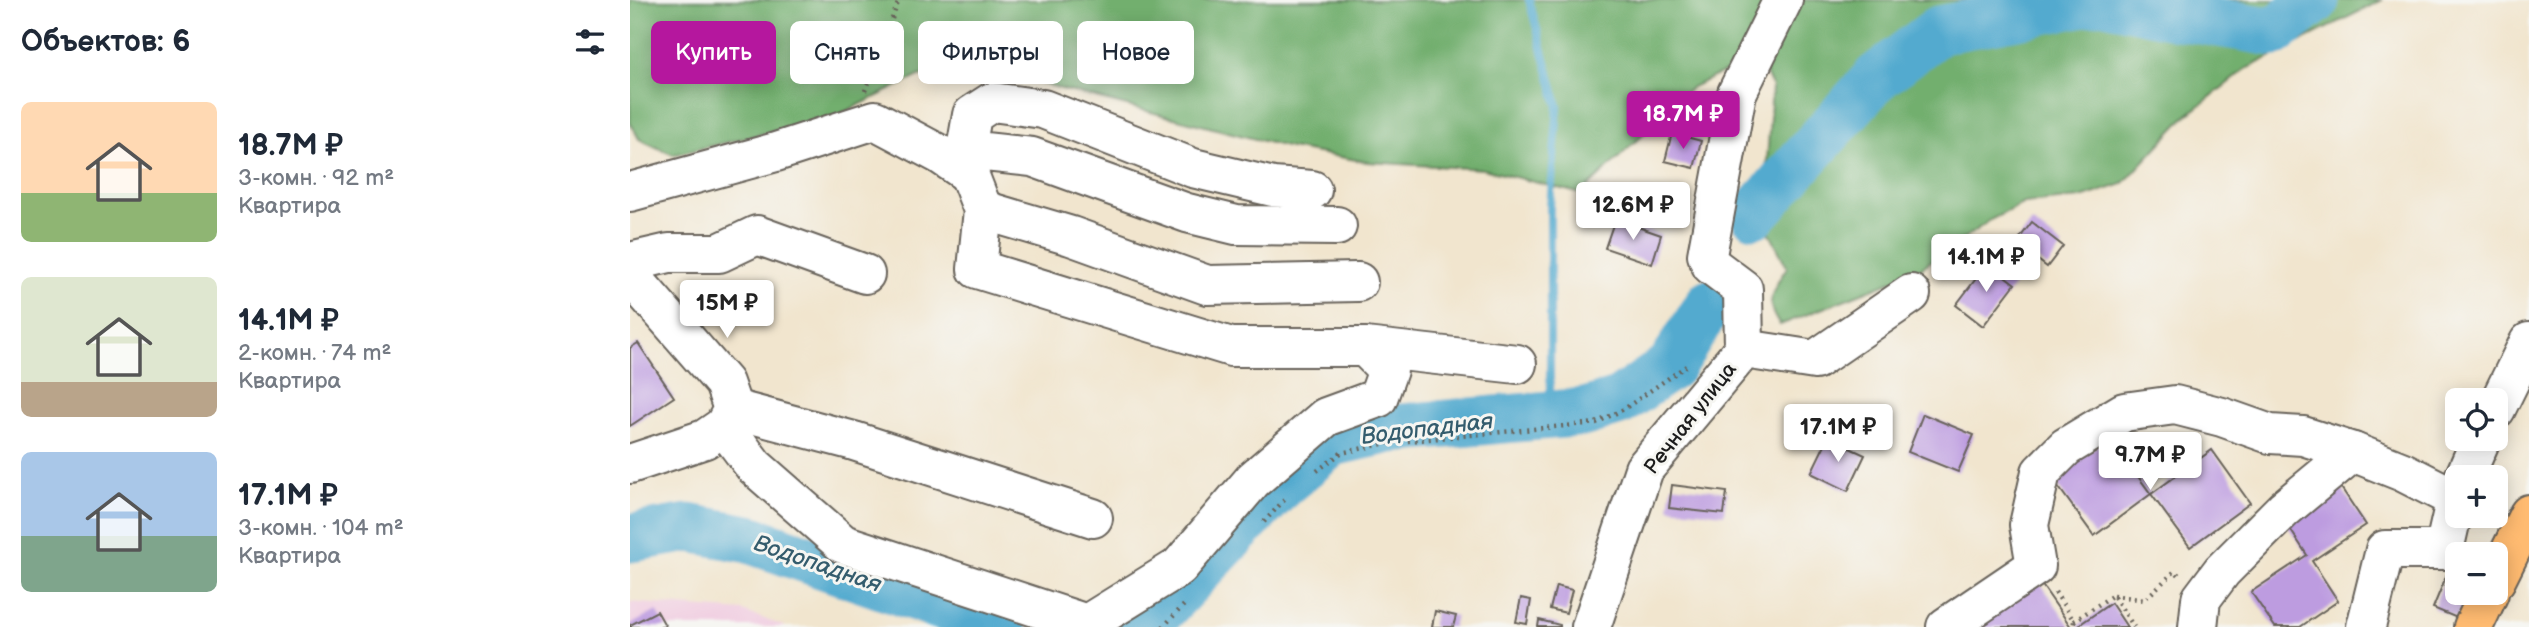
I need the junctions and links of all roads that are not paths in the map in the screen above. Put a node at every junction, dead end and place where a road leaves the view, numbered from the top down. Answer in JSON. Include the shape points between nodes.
{"nodes":[{"id":1,"x":1783,"y":0,"type":"edge"},
{"id":2,"x":967,"y":162,"type":"junction"},
{"id":3,"x":1312,"y":190,"type":"dead end"},
{"id":4,"x":630,"y":192,"type":"edge"},
{"id":5,"x":983,"y":210,"type":"junction"},
{"id":6,"x":1337,"y":226,"type":"dead end"},
{"id":7,"x":630,"y":262,"type":"edge"},
{"id":8,"x":864,"y":274,"type":"dead end"},
{"id":9,"x":630,"y":275,"type":"edge"},
{"id":10,"x":1358,"y":282,"type":"dead end"},
{"id":11,"x":1911,"y":293,"type":"dead end"},
{"id":12,"x":2529,"y":342,"type":"edge"},
{"id":13,"x":1364,"y":347,"type":"junction"},
{"id":14,"x":1744,"y":349,"type":"junction"},
{"id":15,"x":1517,"y":364,"type":"dead end"},
{"id":16,"x":2506,"y":388,"type":"edge"},
{"id":17,"x":729,"y":417,"type":"junction"},
{"id":18,"x":2353,"y":452,"type":"junction"},
{"id":19,"x":630,"y":464,"type":"edge"},
{"id":20,"x":2445,"y":486,"type":"edge"},
{"id":21,"x":2529,"y":514,"type":"edge"},
{"id":22,"x":1093,"y":518,"type":"dead end"},
{"id":23,"x":2449,"y":528,"type":"edge"},
{"id":24,"x":2508,"y":556,"type":"edge"},
{"id":25,"x":2483,"y":605,"type":"edge"},
{"id":26,"x":2199,"y":613,"type":"edge"},
{"id":27,"x":1591,"y":627,"type":"edge"},
{"id":28,"x":1945,"y":627,"type":"edge"},
{"id":29,"x":2366,"y":627,"type":"edge"},
{"id":30,"x":2473,"y":627,"type":"edge"}],
"edges":[{"from":1,"to":14,"type":"street","via":[[1737,93],[1707,255],[1711,265],[1743,289]]},
{"from":2,"to":3,"type":"street","via":[[972,115],[992,102],[1043,109],[1193,168],[1273,187]]},
{"from":2,"to":4,"type":"street","via":[[941,155],[874,120]]},
{"from":2,"to":5,"type":"street"},
{"from":2,"to":6,"type":"street","via":[[1032,157],[1187,213],[1236,225]]},
{"from":5,"to":10,"type":"street","via":[[1207,285]]},
{"from":5,"to":13,"type":"street","via":[[977,269],[1231,347]]},
{"from":7,"to":8,"type":"street","via":[[669,253],[719,253],[757,235]]},
{"from":9,"to":17,"type":"street","via":[[724,383]]},
{"from":11,"to":14,"type":"street","name":"Речная улица","via":[[1815,360]]},
{"from":12,"to":16,"type":"street"},
{"from":13,"to":15,"type":"street"},
{"from":13,"to":17,"type":"street","via":[[1388,370],[1378,398],[1326,416],[1253,480],[1179,567],[1087,624],[843,544],[754,466]]},
{"from":14,"to":27,"type":"street","name":"Речная улица","via":[[1644,469]]},
{"from":17,"to":19,"type":"street","via":[[705,439]]},
{"from":17,"to":22,"type":"street","via":[[854,440]]},
{"from":18,"to":20,"type":"street"},
{"from":18,"to":26,"type":"street","via":[[2284,509],[2222,571]]},
{"from":18,"to":28,"type":"street","via":[[2303,436],[2270,434],[2175,405],[2124,412],[2066,447],[2042,472],[2029,524],[2036,566]]},
{"from":21,"to":24,"type":"main road"},
{"from":23,"to":29,"type":"street","via":[[2444,550],[2385,550]]},
{"from":25,"to":30,"type":"main road"}]}
